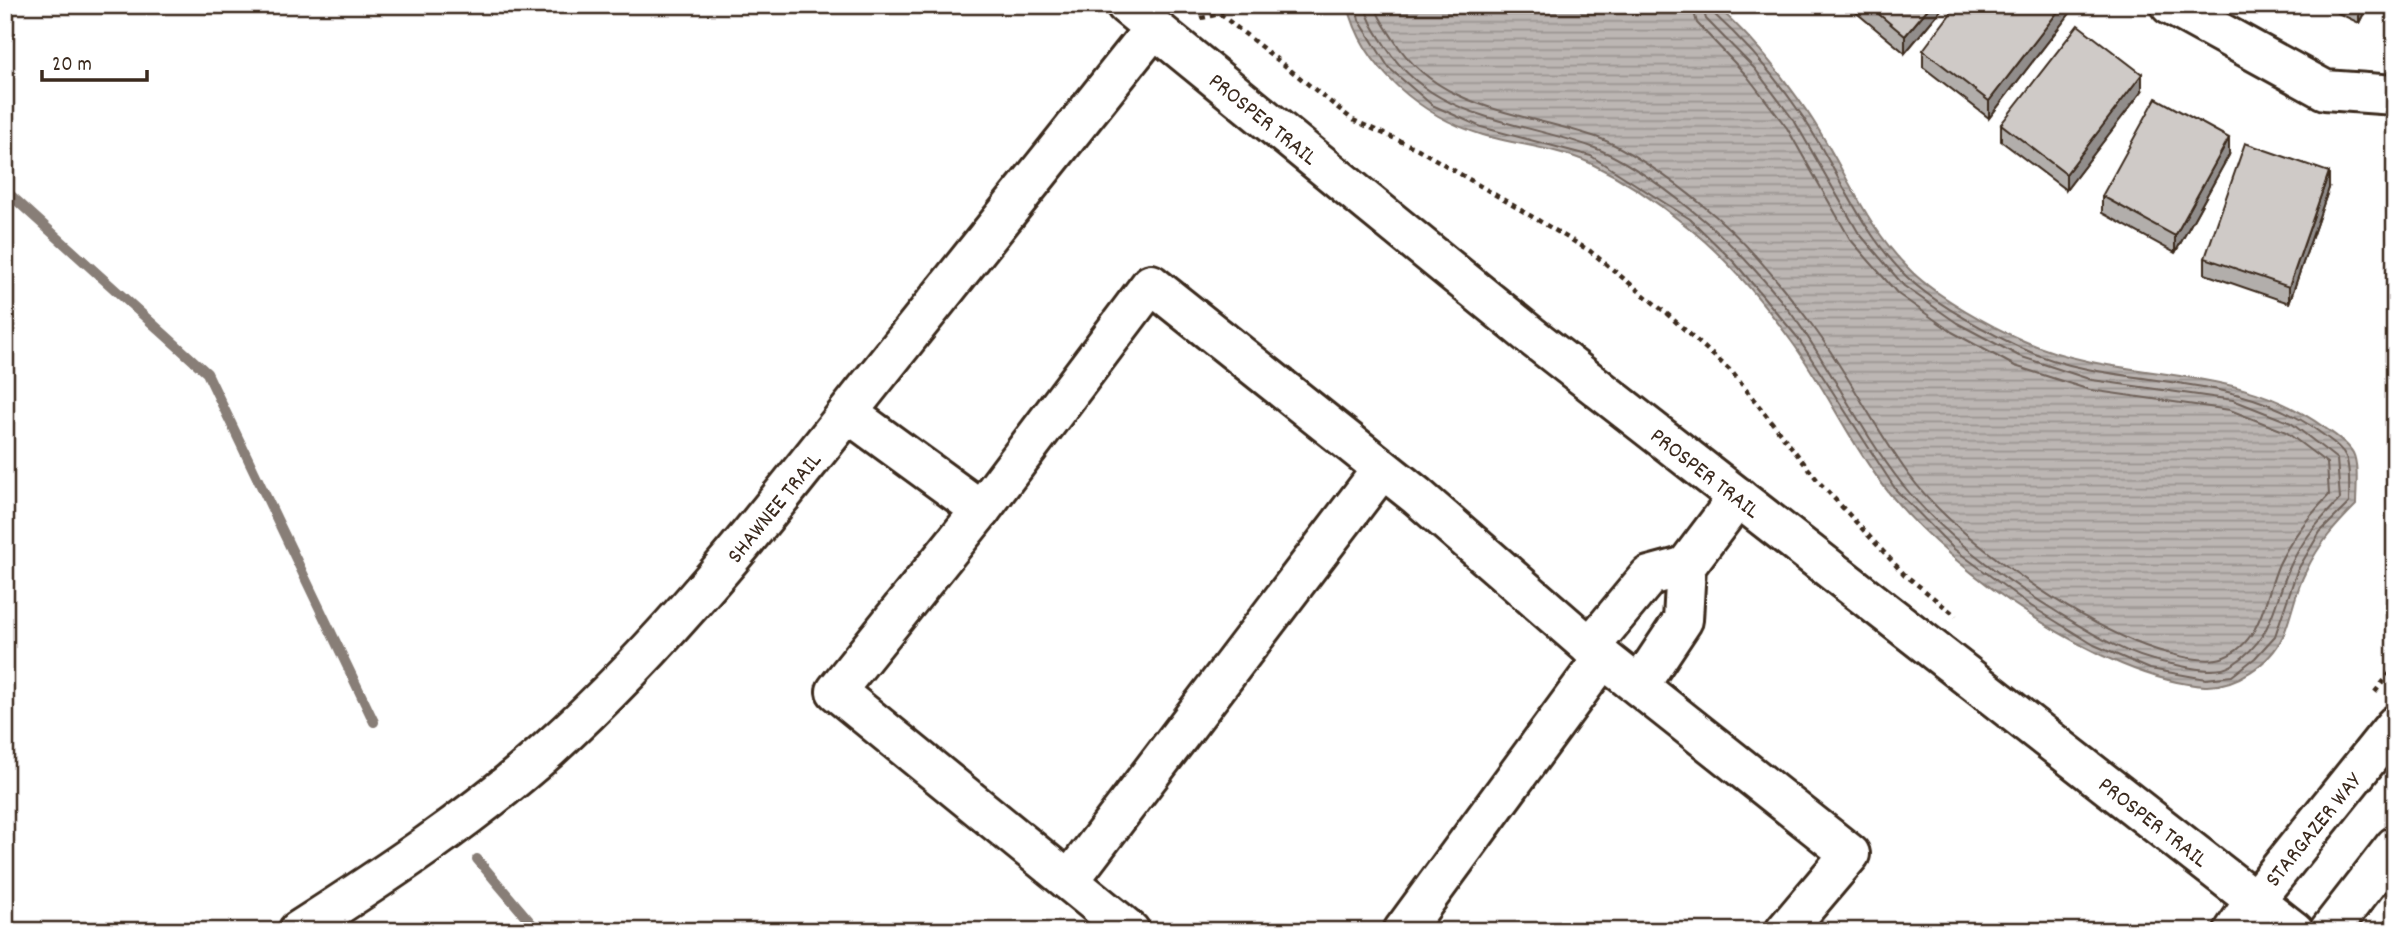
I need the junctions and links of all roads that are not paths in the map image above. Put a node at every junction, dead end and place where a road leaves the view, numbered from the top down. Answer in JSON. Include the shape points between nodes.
{"nodes":[{"id":1,"x":2170,"y":5,"type":"edge"},
{"id":2,"x":1150,"y":13,"type":"edge"},
{"id":3,"x":2395,"y":95,"type":"edge"},
{"id":4,"x":848,"y":413,"type":"junction"},
{"id":5,"x":1382,"y":469,"type":"junction"},
{"id":6,"x":1738,"y":496,"type":"junction"},
{"id":7,"x":981,"y":510,"type":"junction"},
{"id":8,"x":1686,"y":566,"type":"junction"},
{"id":9,"x":1596,"y":652,"type":"junction"},
{"id":10,"x":1639,"y":686,"type":"junction"},
{"id":11,"x":2395,"y":724,"type":"edge"},
{"id":12,"x":2395,"y":846,"type":"edge"},
{"id":13,"x":1069,"y":881,"type":"junction"},
{"id":14,"x":2255,"y":900,"type":"junction"},
{"id":15,"x":298,"y":931,"type":"edge"},
{"id":16,"x":1130,"y":931,"type":"edge"},
{"id":17,"x":1404,"y":931,"type":"edge"},
{"id":18,"x":1785,"y":931,"type":"edge"},
{"id":19,"x":2234,"y":931,"type":"edge"},
{"id":20,"x":2294,"y":931,"type":"edge"},
{"id":21,"x":2329,"y":931,"type":"edge"}],
"edges":[{"from":1,"to":3,"type":"street","via":[[2325,90]]},
{"from":2,"to":4,"type":"street","name":"SHAWNEE TRAIL"},
{"from":2,"to":6,"type":"street","name":"PROSPER TRAIL","via":[[1530,335]]},
{"from":4,"to":7,"type":"street"},
{"from":4,"to":15,"type":"street","name":"SHAWNEE TRAIL","via":[[712,582],[594,707],[490,797]]},
{"from":5,"to":7,"type":"street","via":[[1151,284]]},
{"from":5,"to":9,"type":"street"},
{"from":5,"to":13,"type":"street"},
{"from":6,"to":8,"type":"street"},
{"from":6,"to":14,"type":"street","name":"PROSPER TRAIL"},
{"from":7,"to":13,"type":"street","via":[[836,691]]},
{"from":8,"to":9,"type":"street","via":[[1650,576]]},
{"from":8,"to":10,"type":"street","via":[[1683,620]]},
{"from":9,"to":10,"type":"street"},
{"from":9,"to":17,"type":"street"},
{"from":10,"to":18,"type":"street","via":[[1850,854]]},
{"from":11,"to":14,"type":"street","name":"STARGAZER WAY"},
{"from":12,"to":21,"type":"street"},
{"from":13,"to":16,"type":"street"},
{"from":14,"to":19,"type":"street","name":"STARGAZER WAY"},
{"from":14,"to":20,"type":"street","name":"PROSPER TRAIL"}]}
